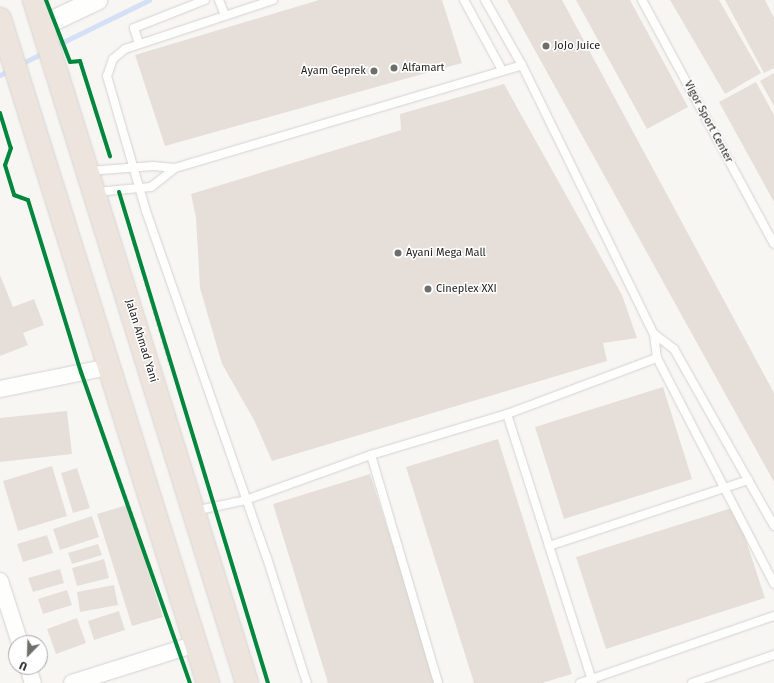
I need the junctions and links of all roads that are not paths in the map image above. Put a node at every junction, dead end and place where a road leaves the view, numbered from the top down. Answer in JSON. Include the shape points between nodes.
{"nodes":[{"id":1,"x":34,"y":0,"type":"edge"},
{"id":2,"x":97,"y":0,"type":"edge"},
{"id":3,"x":205,"y":0,"type":"edge"},
{"id":4,"x":219,"y":0,"type":"edge"},
{"id":5,"x":273,"y":0,"type":"edge"},
{"id":6,"x":464,"y":0,"type":"edge"},
{"id":7,"x":485,"y":0,"type":"edge"},
{"id":8,"x":642,"y":0,"type":"edge"},
{"id":9,"x":225,"y":16,"type":"junction"},
{"id":10,"x":0,"y":19,"type":"edge"},
{"id":11,"x":45,"y":29,"type":"junction"},
{"id":12,"x":139,"y":44,"type":"junction"},
{"id":13,"x":6,"y":51,"type":"edge"},
{"id":14,"x":522,"y":65,"type":"junction"},
{"id":15,"x":502,"y":70,"type":"junction"},
{"id":16,"x":133,"y":167,"type":"junction"},
{"id":17,"x":175,"y":168,"type":"junction"},
{"id":18,"x":89,"y":171,"type":"junction"},
{"id":19,"x":139,"y":190,"type":"junction"},
{"id":20,"x":96,"y":192,"type":"junction"},
{"id":21,"x":774,"y":244,"type":"edge"},
{"id":22,"x":654,"y":334,"type":"junction"},
{"id":23,"x":657,"y":358,"type":"junction"},
{"id":24,"x":108,"y":367,"type":"junction"},
{"id":25,"x":0,"y":389,"type":"edge"},
{"id":26,"x":507,"y":414,"type":"junction"},
{"id":27,"x":371,"y":456,"type":"junction"},
{"id":28,"x":748,"y":480,"type":"junction"},
{"id":29,"x":727,"y":487,"type":"junction"},
{"id":30,"x":246,"y":500,"type":"junction"},
{"id":31,"x":193,"y":511,"type":"junction"},
{"id":32,"x":774,"y":526,"type":"edge"},
{"id":33,"x":549,"y":546,"type":"junction"},
{"id":34,"x":0,"y":581,"type":"edge"},
{"id":35,"x":774,"y":584,"type":"edge"},
{"id":36,"x":774,"y":616,"type":"edge"},
{"id":37,"x":17,"y":635,"type":"edge"},
{"id":38,"x":196,"y":644,"type":"junction"},
{"id":39,"x":774,"y":655,"type":"edge"},
{"id":40,"x":592,"y":681,"type":"edge"},
{"id":41,"x":72,"y":683,"type":"edge"},
{"id":42,"x":208,"y":683,"type":"edge"},
{"id":43,"x":247,"y":683,"type":"edge"},
{"id":44,"x":307,"y":683,"type":"edge"},
{"id":45,"x":438,"y":683,"type":"edge"},
{"id":46,"x":580,"y":683,"type":"edge"},
{"id":47,"x":692,"y":683,"type":"edge"}],
"edges":[{"from":1,"to":11,"type":"highway","name":"Jalan Ahmad Yani"},
{"from":2,"to":11,"type":"street"},
{"from":3,"to":12,"type":"lane","via":[[134,28]]},
{"from":4,"to":9,"type":"lane"},
{"from":5,"to":9,"type":"lane"},
{"from":6,"to":15,"type":"lane"},
{"from":7,"to":14,"type":"lane"},
{"from":8,"to":21,"type":"lane","name":"Vigor Sport Center"},
{"from":9,"to":12,"type":"lane"},
{"from":10,"to":13,"type":"highway"},
{"from":11,"to":18,"type":"highway","name":"Jalan Ahmad Yani"},
{"from":12,"to":16,"type":"lane","via":[[118,53],[107,76]]},
{"from":13,"to":24,"type":"highway"},
{"from":14,"to":15,"type":"lane"},
{"from":14,"to":22,"type":"lane"},
{"from":15,"to":17,"type":"lane"},
{"from":16,"to":17,"type":"lane"},
{"from":16,"to":18,"type":"lane"},
{"from":16,"to":19,"type":"lane"},
{"from":17,"to":19,"type":"lane","via":[[157,184]]},
{"from":18,"to":20,"type":"highway","name":"Jalan Ahmad Yani"},
{"from":19,"to":20,"type":"lane"},
{"from":19,"to":30,"type":"lane"},
{"from":20,"to":31,"type":"highway","name":"Jalan Ahmad Yani"},
{"from":22,"to":23,"type":"lane"},
{"from":22,"to":28,"type":"lane","via":[[674,349]]},
{"from":23,"to":26,"type":"lane"},
{"from":23,"to":29,"type":"lane"},
{"from":24,"to":25,"type":"street"},
{"from":24,"to":38,"type":"highway"},
{"from":26,"to":27,"type":"lane"},
{"from":26,"to":33,"type":"lane"},
{"from":27,"to":30,"type":"lane"},
{"from":27,"to":45,"type":"lane"},
{"from":28,"to":29,"type":"lane"},
{"from":28,"to":32,"type":"lane"},
{"from":29,"to":33,"type":"lane"},
{"from":29,"to":35,"type":"lane"},
{"from":30,"to":31,"type":"lane"},
{"from":30,"to":44,"type":"lane"},
{"from":31,"to":43,"type":"highway","name":"Jalan Ahmad Yani"},
{"from":33,"to":40,"type":"lane"},
{"from":34,"to":37,"type":"street"},
{"from":36,"to":40,"type":"lane"},
{"from":38,"to":41,"type":"street"},
{"from":38,"to":42,"type":"highway"},
{"from":39,"to":47,"type":"lane"},
{"from":40,"to":46,"type":"lane"}]}
